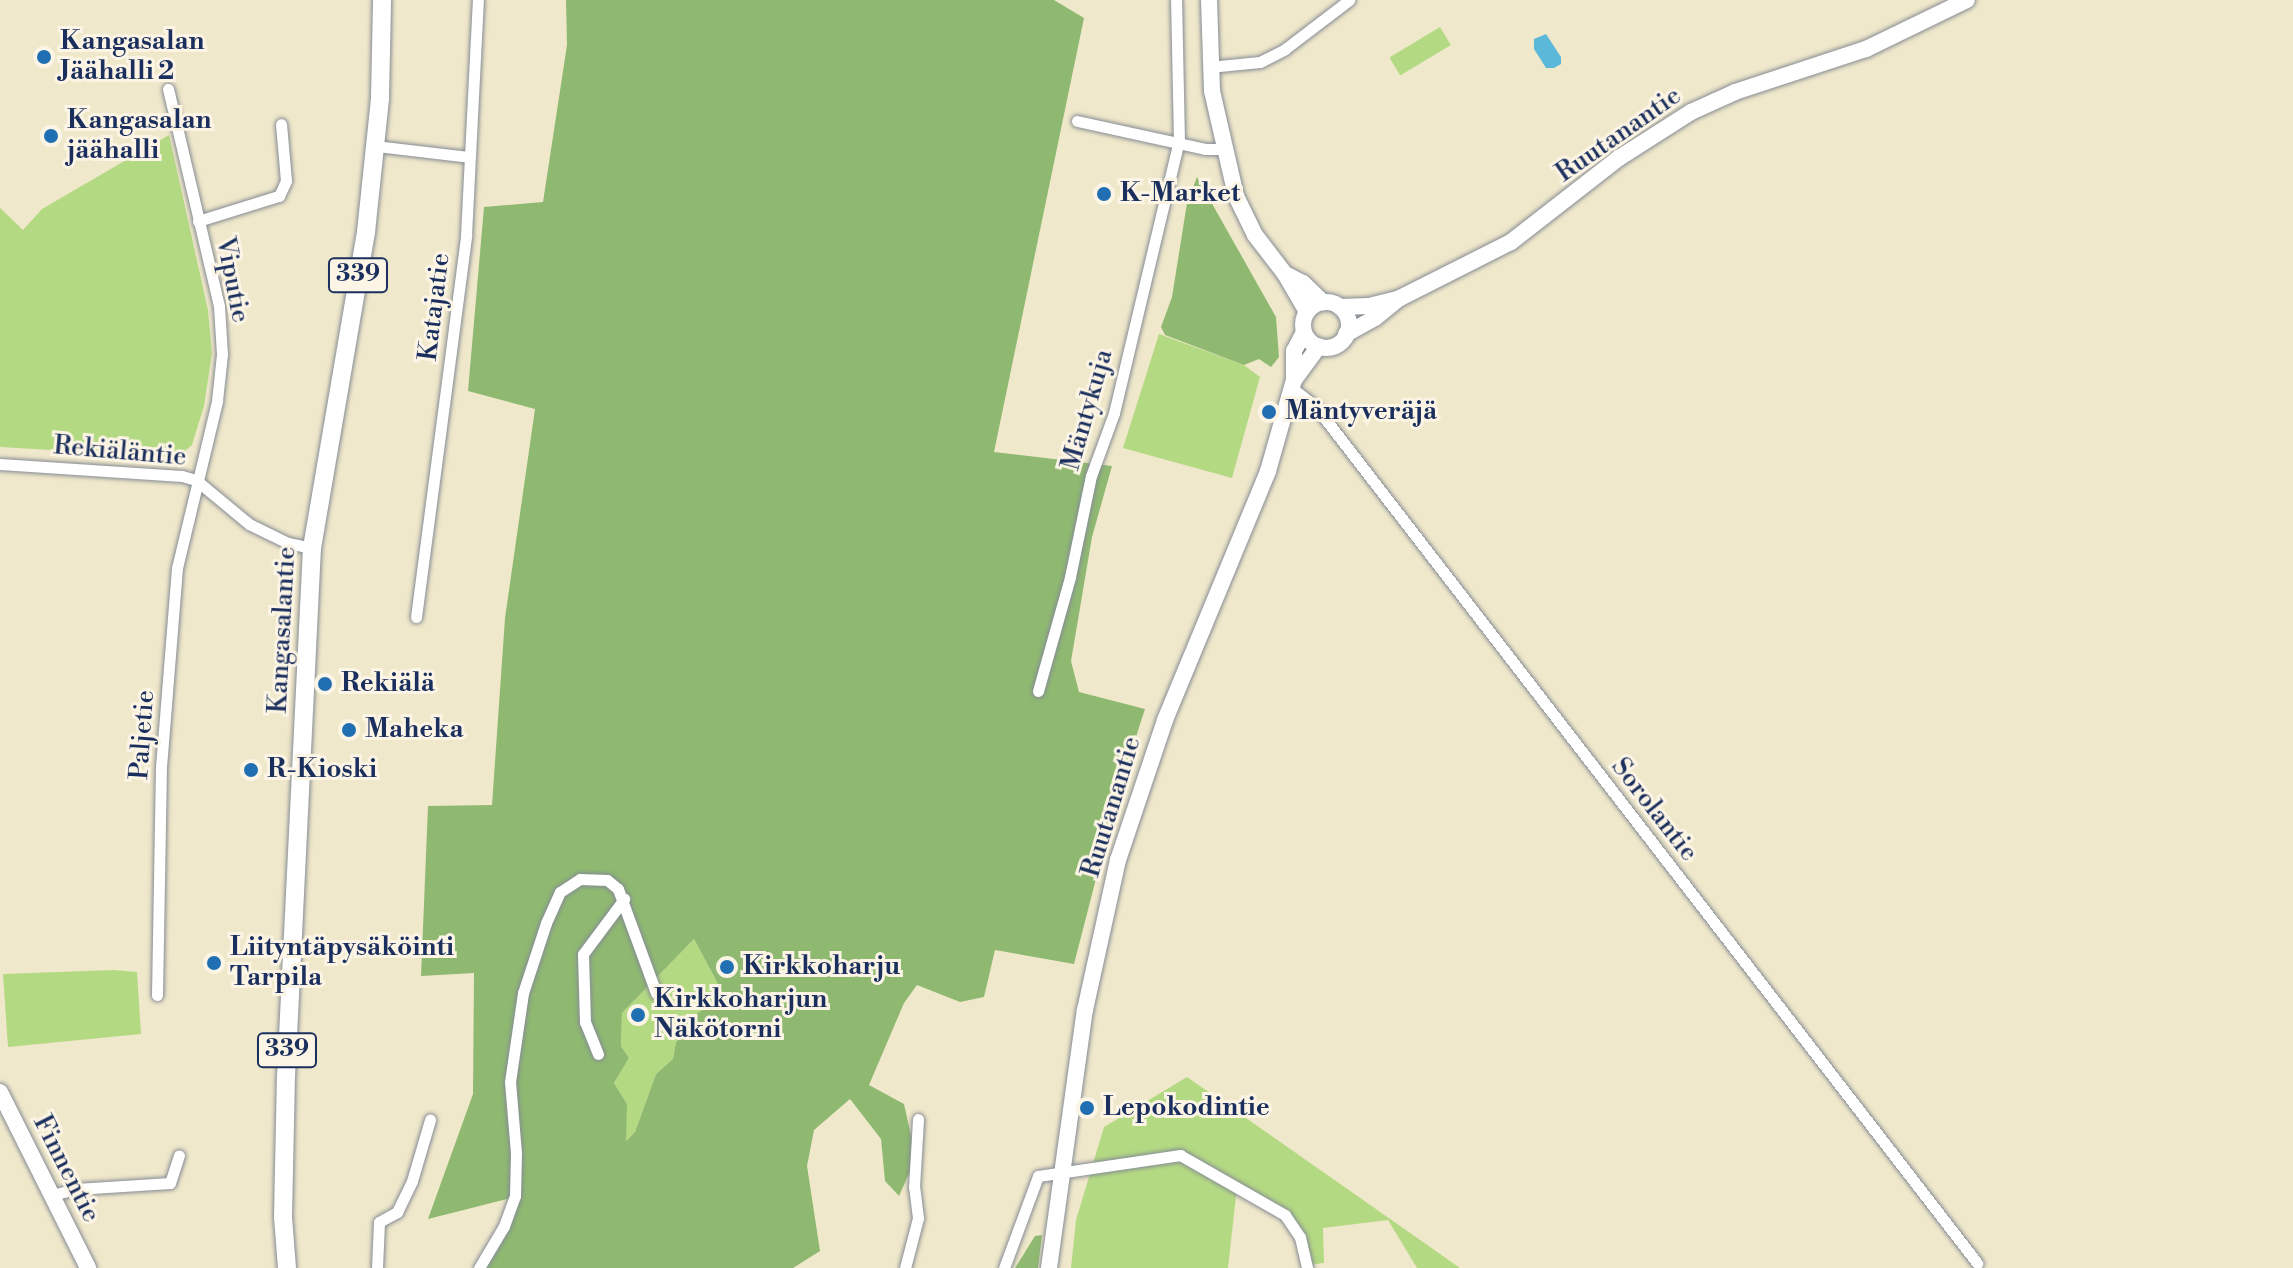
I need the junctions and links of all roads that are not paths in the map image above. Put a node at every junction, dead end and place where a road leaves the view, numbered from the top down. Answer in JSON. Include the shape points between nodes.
{"nodes":[{"id":1,"x":382,"y":0,"type":"edge"},
{"id":2,"x":478,"y":0,"type":"edge"},
{"id":3,"x":1176,"y":0,"type":"edge"},
{"id":4,"x":1209,"y":0,"type":"edge"},
{"id":5,"x":1349,"y":0,"type":"edge"},
{"id":6,"x":1967,"y":0,"type":"edge"},
{"id":7,"x":1209,"y":67,"type":"junction"},
{"id":8,"x":168,"y":89,"type":"dead end"},
{"id":9,"x":1077,"y":121,"type":"dead end"},
{"id":10,"x":281,"y":124,"type":"dead end"},
{"id":11,"x":1179,"y":141,"type":"junction"},
{"id":12,"x":376,"y":146,"type":"junction"},
{"id":13,"x":1224,"y":149,"type":"junction"},
{"id":14,"x":469,"y":157,"type":"junction"},
{"id":15,"x":198,"y":221,"type":"junction"},
{"id":16,"x":1285,"y":274,"type":"junction"},
{"id":17,"x":1400,"y":298,"type":"junction"},
{"id":18,"x":1323,"y":302,"type":"junction"},
{"id":19,"x":1340,"y":307,"type":"junction"},
{"id":20,"x":1307,"y":312,"type":"junction"},
{"id":21,"x":1304,"y":332,"type":"junction"},
{"id":22,"x":1346,"y":334,"type":"junction"},
{"id":23,"x":1319,"y":346,"type":"junction"},
{"id":24,"x":1293,"y":384,"type":"junction"},
{"id":25,"x":0,"y":464,"type":"edge"},
{"id":26,"x":196,"y":480,"type":"junction"},
{"id":27,"x":312,"y":548,"type":"junction"},
{"id":28,"x":416,"y":617,"type":"dead end"},
{"id":29,"x":1038,"y":691,"type":"dead end"},
{"id":30,"x":624,"y":899,"type":"junction"},
{"id":31,"x":656,"y":993,"type":"dead end"},
{"id":32,"x":157,"y":995,"type":"dead end"},
{"id":33,"x":598,"y":1054,"type":"dead end"},
{"id":34,"x":0,"y":1092,"type":"edge"},
{"id":35,"x":918,"y":1119,"type":"dead end"},
{"id":36,"x":430,"y":1120,"type":"dead end"},
{"id":37,"x":179,"y":1155,"type":"dead end"},
{"id":38,"x":1061,"y":1174,"type":"junction"},
{"id":39,"x":52,"y":1195,"type":"junction"},
{"id":40,"x":1977,"y":1263,"type":"dead end"},
{"id":41,"x":88,"y":1268,"type":"edge"},
{"id":42,"x":287,"y":1268,"type":"edge"},
{"id":43,"x":377,"y":1268,"type":"edge"},
{"id":44,"x":479,"y":1268,"type":"edge"},
{"id":45,"x":905,"y":1268,"type":"edge"},
{"id":46,"x":1004,"y":1268,"type":"edge"},
{"id":47,"x":1049,"y":1268,"type":"edge"},
{"id":48,"x":1307,"y":1268,"type":"edge"}],
"edges":[{"from":1,"to":12,"type":"main road","name":"Kangasalantie","number":"339"},
{"from":2,"to":14,"type":"street","name":"Katajatie"},
{"from":3,"to":11,"type":"street","name":"Mäntykuja"},
{"from":4,"to":7,"type":"main road"},
{"from":5,"to":7,"type":"street","via":[[1260,62]]},
{"from":6,"to":17,"type":"main road","name":"Ruutanantie","via":[[1866,49],[1691,112],[1619,158],[1511,242]]},
{"from":7,"to":13,"type":"main road"},
{"from":8,"to":15,"type":"street","name":"Viputie"},
{"from":9,"to":11,"type":"street"},
{"from":10,"to":15,"type":"street","via":[[286,181],[279,196]]},
{"from":11,"to":13,"type":"street"},
{"from":11,"to":29,"type":"street","name":"Mäntykuja","via":[[1114,413],[1091,476]]},
{"from":12,"to":14,"type":"street"},
{"from":12,"to":27,"type":"main road","name":"Kangasalantie","number":"339"},
{"from":13,"to":16,"type":"main road","via":[[1236,196],[1255,235]]},
{"from":14,"to":28,"type":"street","name":"Katajatie","via":[[454,344]]},
{"from":15,"to":26,"type":"street","name":"Viputie","via":[[219,306],[222,354],[217,401]]},
{"from":16,"to":18,"type":"main road"},
{"from":16,"to":20,"type":"main road"},
{"from":17,"to":19,"type":"main road","name":"Ruutanantie"},
{"from":17,"to":22,"type":"main road","name":"Ruutanantie"},
{"from":18,"to":19,"type":"main road"},
{"from":18,"to":20,"type":"main road"},
{"from":19,"to":22,"type":"main road","via":[[1347,317]]},
{"from":20,"to":21,"type":"main road"},
{"from":21,"to":23,"type":"main road"},
{"from":21,"to":24,"type":"main road","name":"Ruutanantie","via":[[1294,351]]},
{"from":22,"to":23,"type":"main road","via":[[1338,344]]},
{"from":23,"to":24,"type":"main road","name":"Ruutanantie"},
{"from":24,"to":38,"type":"main road","name":"Ruutanantie","via":[[1268,471],[1165,720],[1118,860],[1085,1010]]},
{"from":24,"to":40,"type":"street","name":"Sorolantie","via":[[1316,407]]},
{"from":25,"to":26,"type":"street","name":"Rekiäläntie"},
{"from":26,"to":27,"type":"street","name":"Rekiäläntie","via":[[249,524]]},
{"from":26,"to":32,"type":"street","name":"Paljetie","via":[[177,568],[161,767]]},
{"from":27,"to":42,"type":"main road","name":"Kangasalantie","number":"339","via":[[285,1093]]},
{"from":30,"to":31,"type":"street"},
{"from":30,"to":33,"type":"street","via":[[583,954],[585,1022]]},
{"from":30,"to":44,"type":"street","via":[[607,880],[580,879],[560,892],[546,923],[523,993],[510,1082],[515,1196]]},
{"from":34,"to":39,"type":"main road","name":"Finnentie"},
{"from":35,"to":45,"type":"street","via":[[918,1218]]},
{"from":36,"to":43,"type":"street","via":[[397,1212],[379,1222]]},
{"from":37,"to":39,"type":"street","via":[[170,1183]]},
{"from":38,"to":46,"type":"street","via":[[1038,1176]]},
{"from":38,"to":47,"type":"main road","name":"Ruutanantie"},
{"from":38,"to":48,"type":"street","via":[[1161,1156],[1194,1160],[1285,1215],[1300,1237]]},
{"from":39,"to":41,"type":"main road","name":"Finnentie"}]}
